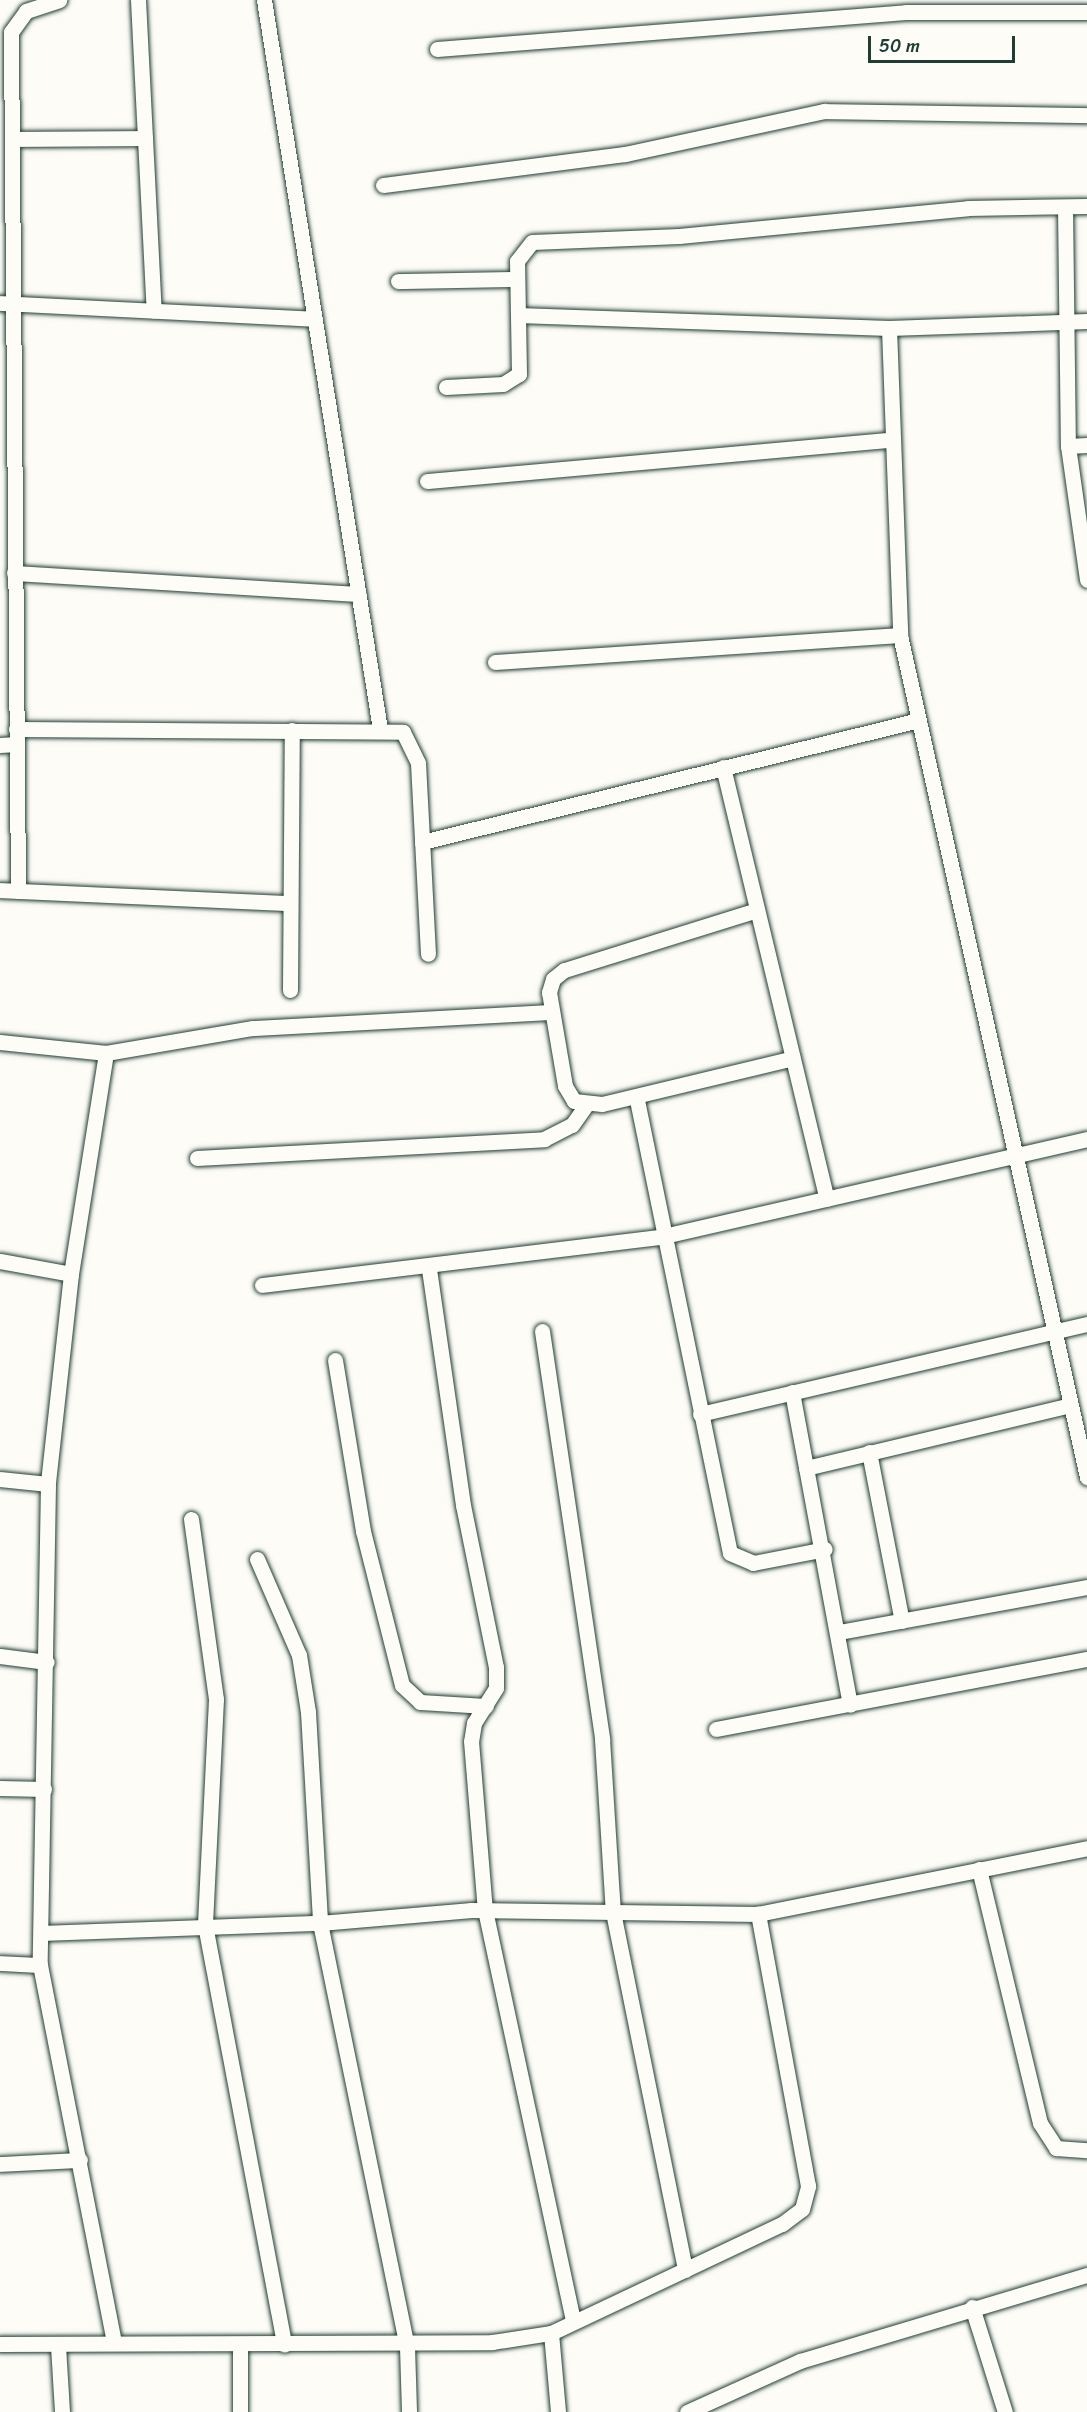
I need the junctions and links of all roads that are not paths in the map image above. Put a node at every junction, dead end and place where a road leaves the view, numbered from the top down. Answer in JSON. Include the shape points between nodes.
{"nodes":[{"id":1,"x":59,"y":0,"type":"edge"},
{"id":2,"x":138,"y":0,"type":"edge"},
{"id":3,"x":264,"y":0,"type":"edge"},
{"id":4,"x":1087,"y":12,"type":"edge"},
{"id":5,"x":437,"y":49,"type":"dead end"},
{"id":6,"x":1087,"y":115,"type":"edge"},
{"id":7,"x":145,"y":138,"type":"junction"},
{"id":8,"x":15,"y":139,"type":"junction"},
{"id":9,"x":383,"y":185,"type":"dead end"},
{"id":10,"x":1087,"y":206,"type":"edge"},
{"id":11,"x":1065,"y":207,"type":"junction"},
{"id":12,"x":518,"y":279,"type":"junction"},
{"id":13,"x":398,"y":281,"type":"dead end"},
{"id":14,"x":7,"y":304,"type":"edge"},
{"id":15,"x":154,"y":311,"type":"junction"},
{"id":16,"x":518,"y":315,"type":"junction"},
{"id":17,"x":311,"y":318,"type":"junction"},
{"id":18,"x":1063,"y":320,"type":"junction"},
{"id":19,"x":1087,"y":321,"type":"edge"},
{"id":20,"x":888,"y":328,"type":"junction"},
{"id":21,"x":446,"y":387,"type":"dead end"},
{"id":22,"x":6,"y":440,"type":"edge"},
{"id":23,"x":888,"y":440,"type":"junction"},
{"id":24,"x":1087,"y":445,"type":"edge"},
{"id":25,"x":1068,"y":446,"type":"junction"},
{"id":26,"x":427,"y":481,"type":"dead end"},
{"id":27,"x":14,"y":573,"type":"junction"},
{"id":28,"x":1087,"y":580,"type":"edge"},
{"id":29,"x":358,"y":594,"type":"junction"},
{"id":30,"x":900,"y":635,"type":"junction"},
{"id":31,"x":495,"y":662,"type":"dead end"},
{"id":32,"x":915,"y":721,"type":"junction"},
{"id":33,"x":380,"y":729,"type":"junction"},
{"id":34,"x":292,"y":730,"type":"junction"},
{"id":35,"x":16,"y":736,"type":"junction"},
{"id":36,"x":0,"y":745,"type":"edge"},
{"id":37,"x":723,"y":767,"type":"junction"},
{"id":38,"x":422,"y":842,"type":"junction"},
{"id":39,"x":0,"y":890,"type":"edge"},
{"id":40,"x":18,"y":891,"type":"junction"},
{"id":41,"x":289,"y":903,"type":"junction"},
{"id":42,"x":757,"y":910,"type":"junction"},
{"id":43,"x":428,"y":954,"type":"dead end"},
{"id":44,"x":290,"y":990,"type":"dead end"},
{"id":45,"x":552,"y":1012,"type":"junction"},
{"id":46,"x":0,"y":1042,"type":"edge"},
{"id":47,"x":105,"y":1053,"type":"junction"},
{"id":48,"x":793,"y":1058,"type":"junction"},
{"id":49,"x":637,"y":1100,"type":"junction"},
{"id":50,"x":586,"y":1105,"type":"junction"},
{"id":51,"x":1087,"y":1139,"type":"edge"},
{"id":52,"x":1014,"y":1156,"type":"junction"},
{"id":53,"x":197,"y":1158,"type":"dead end"},
{"id":54,"x":827,"y":1199,"type":"junction"},
{"id":55,"x":664,"y":1236,"type":"junction"},
{"id":56,"x":0,"y":1261,"type":"edge"},
{"id":57,"x":429,"y":1269,"type":"junction"},
{"id":58,"x":71,"y":1274,"type":"junction"},
{"id":59,"x":261,"y":1285,"type":"dead end"},
{"id":60,"x":1087,"y":1324,"type":"edge"},
{"id":61,"x":542,"y":1331,"type":"dead end"},
{"id":62,"x":1054,"y":1331,"type":"junction"},
{"id":63,"x":335,"y":1360,"type":"dead end"},
{"id":64,"x":792,"y":1392,"type":"junction"},
{"id":65,"x":1071,"y":1405,"type":"junction"},
{"id":66,"x":700,"y":1414,"type":"junction"},
{"id":67,"x":869,"y":1452,"type":"junction"},
{"id":68,"x":806,"y":1468,"type":"junction"},
{"id":69,"x":1087,"y":1477,"type":"edge"},
{"id":70,"x":0,"y":1479,"type":"edge"},
{"id":71,"x":48,"y":1484,"type":"junction"},
{"id":72,"x":191,"y":1520,"type":"dead end"},
{"id":73,"x":825,"y":1549,"type":"junction"},
{"id":74,"x":257,"y":1559,"type":"dead end"},
{"id":75,"x":1087,"y":1587,"type":"edge"},
{"id":76,"x":902,"y":1621,"type":"junction"},
{"id":77,"x":839,"y":1632,"type":"junction"},
{"id":78,"x":0,"y":1656,"type":"edge"},
{"id":79,"x":1087,"y":1659,"type":"edge"},
{"id":80,"x":46,"y":1662,"type":"junction"},
{"id":81,"x":850,"y":1705,"type":"junction"},
{"id":82,"x":486,"y":1706,"type":"junction"},
{"id":83,"x":716,"y":1729,"type":"dead end"},
{"id":84,"x":0,"y":1788,"type":"edge"},
{"id":85,"x":44,"y":1789,"type":"junction"},
{"id":86,"x":1087,"y":1848,"type":"edge"},
{"id":87,"x":979,"y":1869,"type":"junction"},
{"id":88,"x":485,"y":1910,"type":"junction"},
{"id":89,"x":614,"y":1912,"type":"junction"},
{"id":90,"x":758,"y":1914,"type":"junction"},
{"id":91,"x":320,"y":1923,"type":"junction"},
{"id":92,"x":205,"y":1925,"type":"junction"},
{"id":93,"x":41,"y":1933,"type":"junction"},
{"id":94,"x":0,"y":1964,"type":"edge"},
{"id":95,"x":40,"y":1965,"type":"junction"},
{"id":96,"x":1087,"y":2150,"type":"edge"},
{"id":97,"x":80,"y":2160,"type":"junction"},
{"id":98,"x":0,"y":2164,"type":"edge"},
{"id":99,"x":685,"y":2270,"type":"junction"},
{"id":100,"x":1087,"y":2275,"type":"edge"},
{"id":101,"x":972,"y":2307,"type":"junction"},
{"id":102,"x":573,"y":2320,"type":"junction"},
{"id":103,"x":551,"y":2333,"type":"junction"},
{"id":104,"x":114,"y":2343,"type":"junction"},
{"id":105,"x":0,"y":2344,"type":"edge"},
{"id":106,"x":240,"y":2345,"type":"junction"},
{"id":107,"x":284,"y":2345,"type":"junction"},
{"id":108,"x":58,"y":2346,"type":"junction"},
{"id":109,"x":407,"y":2346,"type":"junction"},
{"id":110,"x":62,"y":2412,"type":"edge"},
{"id":111,"x":240,"y":2412,"type":"edge"},
{"id":112,"x":409,"y":2412,"type":"edge"},
{"id":113,"x":558,"y":2412,"type":"edge"},
{"id":114,"x":687,"y":2412,"type":"edge"},
{"id":115,"x":1005,"y":2412,"type":"edge"}],
"edges":[{"from":1,"to":8,"type":"street","via":[[15,20]]},
{"from":2,"to":7,"type":"street"},
{"from":3,"to":17,"type":"street"},
{"from":4,"to":5,"type":"street","via":[[906,12]]},
{"from":6,"to":9,"type":"street","via":[[824,111],[625,154]]},
{"from":7,"to":8,"type":"street"},
{"from":7,"to":15,"type":"street"},
{"from":8,"to":14,"type":"street"},
{"from":10,"to":11,"type":"street"},
{"from":11,"to":12,"type":"street","via":[[968,208],[679,236],[532,242],[521,249]]},
{"from":11,"to":18,"type":"street"},
{"from":12,"to":13,"type":"street"},
{"from":12,"to":16,"type":"street"},
{"from":14,"to":15,"type":"street"},
{"from":14,"to":22,"type":"street"},
{"from":15,"to":17,"type":"street"},
{"from":16,"to":20,"type":"street"},
{"from":16,"to":21,"type":"street","via":[[521,365],[514,379]]},
{"from":17,"to":29,"type":"street"},
{"from":18,"to":19,"type":"street"},
{"from":18,"to":20,"type":"street"},
{"from":18,"to":25,"type":"street"},
{"from":20,"to":23,"type":"street"},
{"from":22,"to":27,"type":"street"},
{"from":23,"to":26,"type":"street"},
{"from":23,"to":30,"type":"street"},
{"from":24,"to":25,"type":"street"},
{"from":25,"to":28,"type":"street"},
{"from":27,"to":29,"type":"street"},
{"from":27,"to":35,"type":"street"},
{"from":29,"to":33,"type":"street"},
{"from":30,"to":31,"type":"street"},
{"from":30,"to":32,"type":"street"},
{"from":32,"to":37,"type":"street"},
{"from":32,"to":52,"type":"street"},
{"from":33,"to":34,"type":"street"},
{"from":33,"to":38,"type":"street","via":[[403,732],[412,745]]},
{"from":34,"to":35,"type":"street"},
{"from":34,"to":41,"type":"street"},
{"from":35,"to":36,"type":"street"},
{"from":35,"to":40,"type":"street"},
{"from":37,"to":38,"type":"street"},
{"from":37,"to":42,"type":"street"},
{"from":38,"to":43,"type":"street"},
{"from":39,"to":40,"type":"street"},
{"from":40,"to":41,"type":"street"},
{"from":41,"to":44,"type":"street"},
{"from":42,"to":45,"type":"street","via":[[564,970],[553,979]]},
{"from":42,"to":48,"type":"street"},
{"from":45,"to":47,"type":"street","via":[[253,1028]]},
{"from":45,"to":50,"type":"street","via":[[565,1086],[574,1101]]},
{"from":46,"to":47,"type":"street"},
{"from":47,"to":58,"type":"street"},
{"from":48,"to":49,"type":"street"},
{"from":48,"to":54,"type":"street"},
{"from":49,"to":50,"type":"street"},
{"from":49,"to":55,"type":"street"},
{"from":50,"to":53,"type":"street","via":[[572,1125],[544,1139]]},
{"from":51,"to":52,"type":"street"},
{"from":52,"to":54,"type":"street"},
{"from":52,"to":62,"type":"street"},
{"from":54,"to":55,"type":"street"},
{"from":55,"to":57,"type":"street"},
{"from":55,"to":66,"type":"street"},
{"from":56,"to":58,"type":"street"},
{"from":57,"to":59,"type":"street"},
{"from":57,"to":82,"type":"street","via":[[463,1505],[496,1667],[496,1688]]},
{"from":58,"to":71,"type":"street"},
{"from":60,"to":62,"type":"street"},
{"from":61,"to":89,"type":"street","via":[[602,1739]]},
{"from":62,"to":64,"type":"street"},
{"from":62,"to":65,"type":"street"},
{"from":63,"to":82,"type":"street","via":[[363,1531],[402,1685],[420,1702]]},
{"from":64,"to":66,"type":"street"},
{"from":64,"to":68,"type":"street"},
{"from":65,"to":67,"type":"street"},
{"from":65,"to":69,"type":"street"},
{"from":66,"to":73,"type":"street","via":[[730,1552],[753,1563]]},
{"from":67,"to":68,"type":"street"},
{"from":67,"to":76,"type":"street"},
{"from":68,"to":73,"type":"street"},
{"from":70,"to":71,"type":"street"},
{"from":71,"to":80,"type":"street"},
{"from":72,"to":92,"type":"street","via":[[216,1699]]},
{"from":73,"to":77,"type":"street"},
{"from":74,"to":91,"type":"street","via":[[298,1655],[308,1713]]},
{"from":75,"to":76,"type":"street"},
{"from":76,"to":77,"type":"street"},
{"from":77,"to":81,"type":"street"},
{"from":78,"to":80,"type":"street"},
{"from":79,"to":81,"type":"street"},
{"from":80,"to":85,"type":"street"},
{"from":81,"to":83,"type":"street"},
{"from":82,"to":88,"type":"street","via":[[471,1741]]},
{"from":84,"to":85,"type":"street"},
{"from":85,"to":93,"type":"street"},
{"from":86,"to":87,"type":"street"},
{"from":87,"to":90,"type":"street"},
{"from":87,"to":96,"type":"street","via":[[1040,2123],[1056,2148]]},
{"from":88,"to":89,"type":"street"},
{"from":88,"to":91,"type":"street"},
{"from":88,"to":102,"type":"street"},
{"from":89,"to":90,"type":"street"},
{"from":89,"to":99,"type":"street"},
{"from":90,"to":99,"type":"street","via":[[808,2186],[802,2209],[782,2224]]},
{"from":91,"to":92,"type":"street"},
{"from":91,"to":109,"type":"street"},
{"from":92,"to":93,"type":"street"},
{"from":92,"to":107,"type":"street"},
{"from":93,"to":95,"type":"street"},
{"from":94,"to":95,"type":"street"},
{"from":95,"to":97,"type":"street"},
{"from":97,"to":98,"type":"street"},
{"from":97,"to":104,"type":"street"},
{"from":99,"to":102,"type":"street"},
{"from":100,"to":101,"type":"street"},
{"from":101,"to":114,"type":"street","via":[[800,2361]]},
{"from":101,"to":115,"type":"street"},
{"from":102,"to":103,"type":"street"},
{"from":103,"to":109,"type":"street","via":[[460,2346]]},
{"from":103,"to":113,"type":"street"},
{"from":104,"to":106,"type":"street"},
{"from":104,"to":108,"type":"street"},
{"from":105,"to":108,"type":"street"},
{"from":106,"to":107,"type":"street"},
{"from":106,"to":111,"type":"street"},
{"from":107,"to":109,"type":"street"},
{"from":108,"to":110,"type":"street"},
{"from":109,"to":112,"type":"street"}]}
